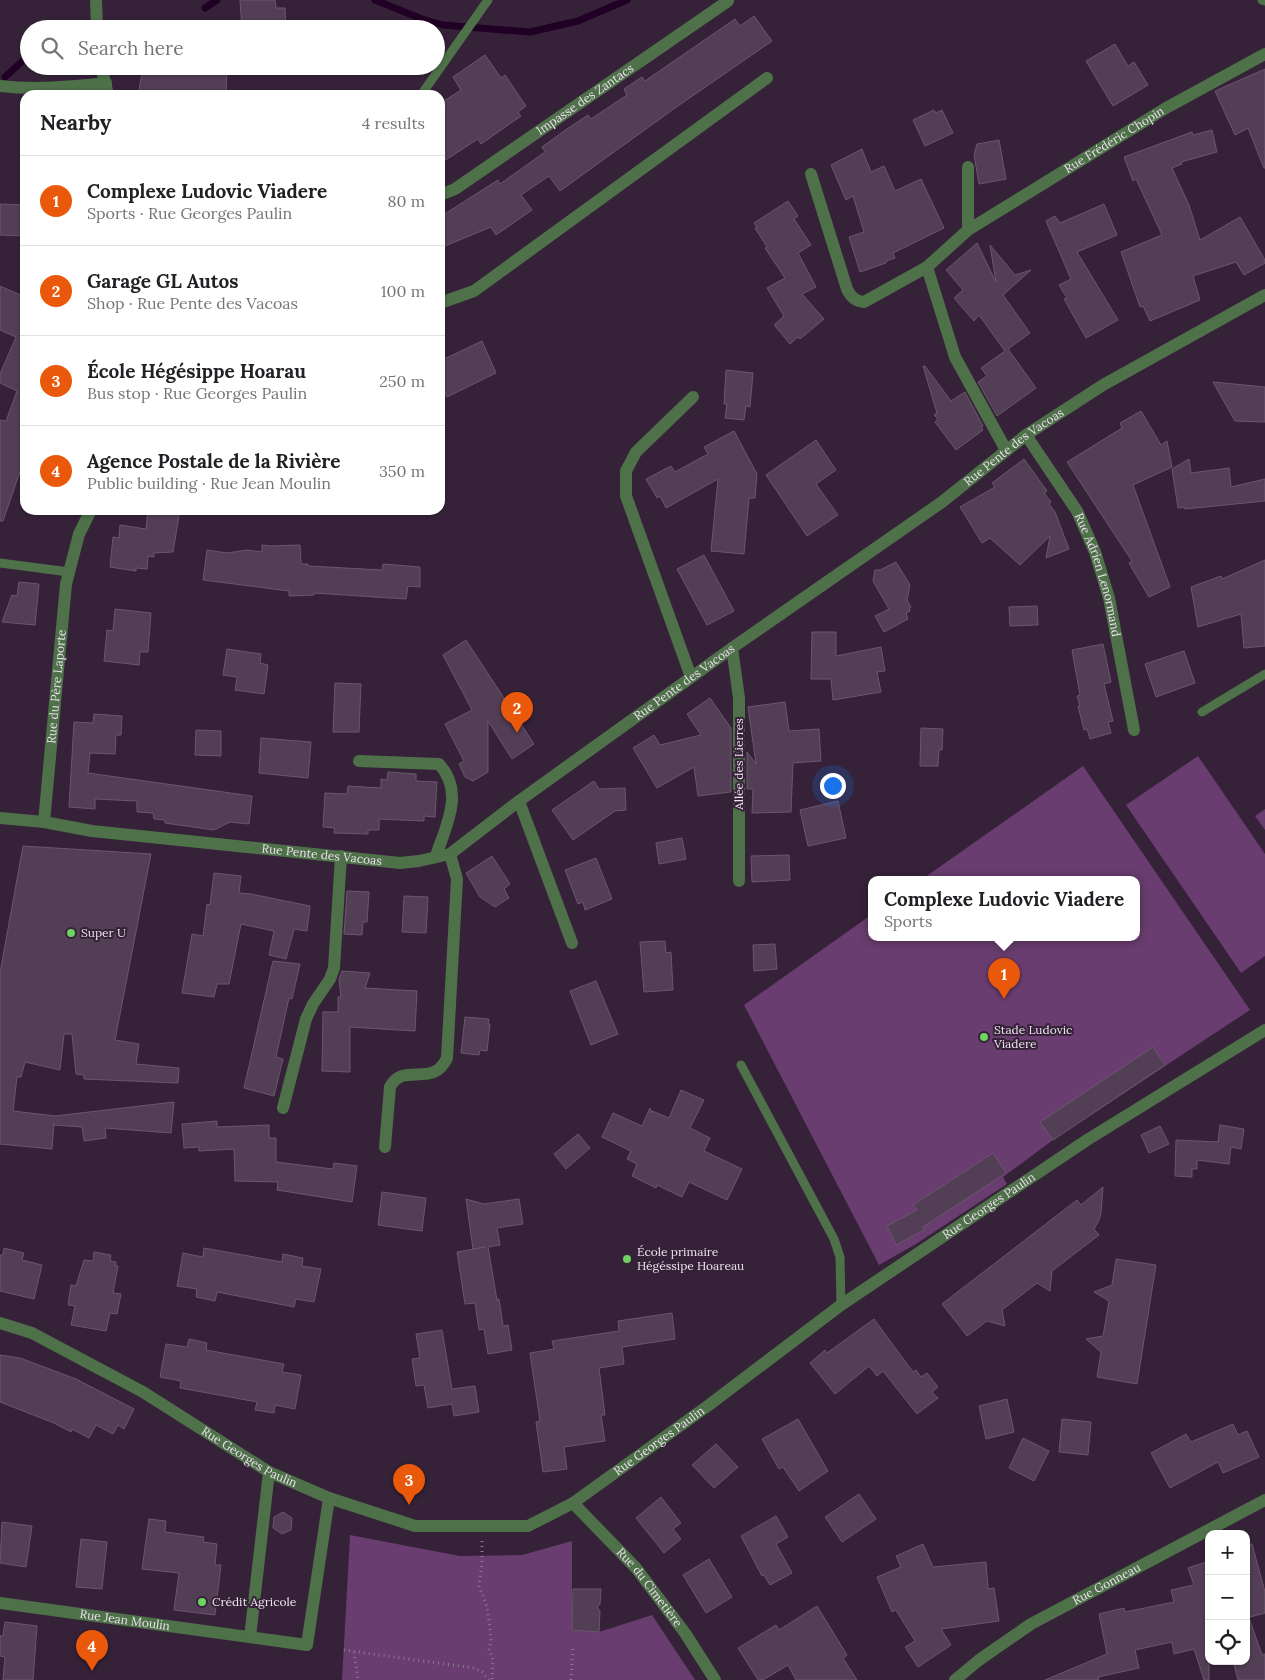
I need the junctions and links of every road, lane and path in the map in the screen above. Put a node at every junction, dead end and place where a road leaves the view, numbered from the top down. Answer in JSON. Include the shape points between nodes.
{"nodes":[{"id":1,"x":96,"y":0,"type":"edge"},
{"id":2,"x":488,"y":0,"type":"edge"},
{"id":3,"x":728,"y":1,"type":"edge"},
{"id":4,"x":97,"y":20,"type":"edge"},
{"id":5,"x":1265,"y":54,"type":"edge"},
{"id":6,"x":445,"y":61,"type":"edge"},
{"id":7,"x":104,"y":75,"type":"edge"},
{"id":8,"x":435,"y":75,"type":"edge"},
{"id":9,"x":766,"y":78,"type":"dead end"},
{"id":10,"x":0,"y":86,"type":"edge"},
{"id":11,"x":107,"y":89,"type":"edge"},
{"id":12,"x":425,"y":90,"type":"edge"},
{"id":13,"x":968,"y":167,"type":"dead end"},
{"id":14,"x":812,"y":174,"type":"dead end"},
{"id":15,"x":445,"y":193,"type":"edge"},
{"id":16,"x":968,"y":230,"type":"junction"},
{"id":17,"x":926,"y":267,"type":"junction"},
{"id":18,"x":1265,"y":295,"type":"edge"},
{"id":19,"x":445,"y":301,"type":"edge"},
{"id":20,"x":693,"y":397,"type":"dead end"},
{"id":21,"x":1026,"y":435,"type":"junction"},
{"id":22,"x":1006,"y":450,"type":"junction"},
{"id":23,"x":88,"y":515,"type":"edge"},
{"id":24,"x":0,"y":563,"type":"edge"},
{"id":25,"x":69,"y":572,"type":"junction"},
{"id":26,"x":732,"y":648,"type":"junction"},
{"id":27,"x":1265,"y":674,"type":"edge"},
{"id":28,"x":691,"y":677,"type":"junction"},
{"id":29,"x":1202,"y":712,"type":"dead end"},
{"id":30,"x":1134,"y":730,"type":"dead end"},
{"id":31,"x":359,"y":761,"type":"dead end"},
{"id":32,"x":519,"y":801,"type":"junction"},
{"id":33,"x":0,"y":818,"type":"edge"},
{"id":34,"x":44,"y":822,"type":"junction"},
{"id":35,"x":450,"y":854,"type":"junction"},
{"id":36,"x":341,"y":856,"type":"junction"},
{"id":37,"x":436,"y":856,"type":"junction"},
{"id":38,"x":739,"y":881,"type":"dead end"},
{"id":39,"x":572,"y":944,"type":"dead end"},
{"id":40,"x":1265,"y":1030,"type":"edge"},
{"id":41,"x":741,"y":1065,"type":"dead end"},
{"id":42,"x":283,"y":1108,"type":"dead end"},
{"id":43,"x":385,"y":1147,"type":"dead end"},
{"id":44,"x":841,"y":1305,"type":"junction"},
{"id":45,"x":0,"y":1323,"type":"edge"},
{"id":46,"x":270,"y":1472,"type":"junction"},
{"id":47,"x":329,"y":1498,"type":"junction"},
{"id":48,"x":1265,"y":1500,"type":"edge"},
{"id":49,"x":573,"y":1503,"type":"junction"},
{"id":50,"x":482,"y":1526,"type":"junction"},
{"id":51,"x":0,"y":1603,"type":"edge"},
{"id":52,"x":250,"y":1637,"type":"junction"},
{"id":53,"x":573,"y":1647,"type":"dead end"},
{"id":54,"x":344,"y":1650,"type":"dead end"},
{"id":55,"x":354,"y":1652,"type":"junction"},
{"id":56,"x":358,"y":1680,"type":"edge"},
{"id":57,"x":490,"y":1680,"type":"edge"},
{"id":58,"x":572,"y":1680,"type":"edge"},
{"id":59,"x":715,"y":1680,"type":"edge"},
{"id":60,"x":955,"y":1680,"type":"edge"}],
"edges":[{"from":1,"to":4,"type":"street"},
{"from":2,"to":6,"type":"lane"},
{"from":3,"to":15,"type":"street","name":"Impasse des Zantacs"},
{"from":5,"to":16,"type":"street","name":"Rue Frédéric Chopin","via":[[1166,108]]},
{"from":7,"to":11,"type":"street"},
{"from":8,"to":12,"type":"lane"},
{"from":9,"to":19,"type":"street","via":[[474,291]]},
{"from":10,"to":11,"type":"street"},
{"from":13,"to":16,"type":"street"},
{"from":14,"to":17,"type":"street","name":"Rue Frédéric Chopin","via":[[851,297],[864,302]]},
{"from":16,"to":17,"type":"street","name":"Rue Frédéric Chopin"},
{"from":17,"to":22,"type":"street","via":[[955,358]]},
{"from":18,"to":21,"type":"street","name":"Rue Pente des Vacoas","via":[[1103,385]]},
{"from":20,"to":28,"type":"street","via":[[636,452],[626,471],[626,496]]},
{"from":21,"to":22,"type":"street","name":"Rue Pente des Vacoas"},
{"from":21,"to":30,"type":"street","name":"Rue Adrien Lenormand","via":[[1077,511],[1095,552],[1109,598]]},
{"from":22,"to":26,"type":"street","name":"Rue Pente des Vacoas","via":[[942,502]]},
{"from":23,"to":25,"type":"street","name":"Rue du Père Laporte","via":[[79,534]]},
{"from":24,"to":25,"type":"lane"},
{"from":25,"to":34,"type":"street","name":"Rue du Père Laporte"},
{"from":26,"to":28,"type":"street","name":"Rue Pente des Vacoas"},
{"from":26,"to":38,"type":"street","name":"Allée des Lierres","via":[[739,698]]},
{"from":27,"to":29,"type":"lane"},
{"from":28,"to":32,"type":"street","name":"Rue Pente des Vacoas"},
{"from":31,"to":37,"type":"street","via":[[439,764],[444,770],[451,785],[453,801]]},
{"from":32,"to":35,"type":"street","name":"Rue Pente des Vacoas"},
{"from":32,"to":39,"type":"street"},
{"from":33,"to":34,"type":"street"},
{"from":34,"to":36,"type":"street","name":"Rue Pente des Vacoas","via":[[92,831]]},
{"from":35,"to":37,"type":"street","name":"Rue Pente des Vacoas"},
{"from":35,"to":43,"type":"street","via":[[457,879],[447,1058],[444,1065],[432,1074],[400,1075],[393,1082]]},
{"from":36,"to":37,"type":"street","name":"Rue Pente des Vacoas","via":[[400,863]]},
{"from":36,"to":42,"type":"street","via":[[334,968],[306,1018]]},
{"from":40,"to":44,"type":"street","name":"Rue Georges Paulin","via":[[1087,1140]]},
{"from":41,"to":44,"type":"lane","via":[[834,1239],[840,1257]]},
{"from":44,"to":49,"type":"street","name":"Rue Georges Paulin"},
{"from":45,"to":46,"type":"street","name":"Rue Georges Paulin","via":[[32,1333],[143,1392]]},
{"from":46,"to":47,"type":"street","name":"Rue Georges Paulin"},
{"from":46,"to":52,"type":"street"},
{"from":47,"to":50,"type":"street","name":"Rue Georges Paulin","via":[[415,1526]]},
{"from":47,"to":52,"type":"street","name":"Rue Jean Moulin","via":[[307,1645]]},
{"from":48,"to":60,"type":"street","name":"Rue Gonneau","via":[[1031,1624]]},
{"from":49,"to":50,"type":"street","name":"Rue Georges Paulin","via":[[528,1526]]},
{"from":49,"to":59,"type":"street","name":"Rue du Cimetière","via":[[636,1568],[685,1633]]},
{"from":50,"to":57,"type":"path","via":[[479,1586],[486,1603],[492,1640]]},
{"from":51,"to":52,"type":"street","name":"Rue Jean Moulin"},
{"from":53,"to":58,"type":"path"},
{"from":54,"to":55,"type":"path"},
{"from":55,"to":56,"type":"path"},
{"from":55,"to":57,"type":"path","via":[[474,1668]]}]}
